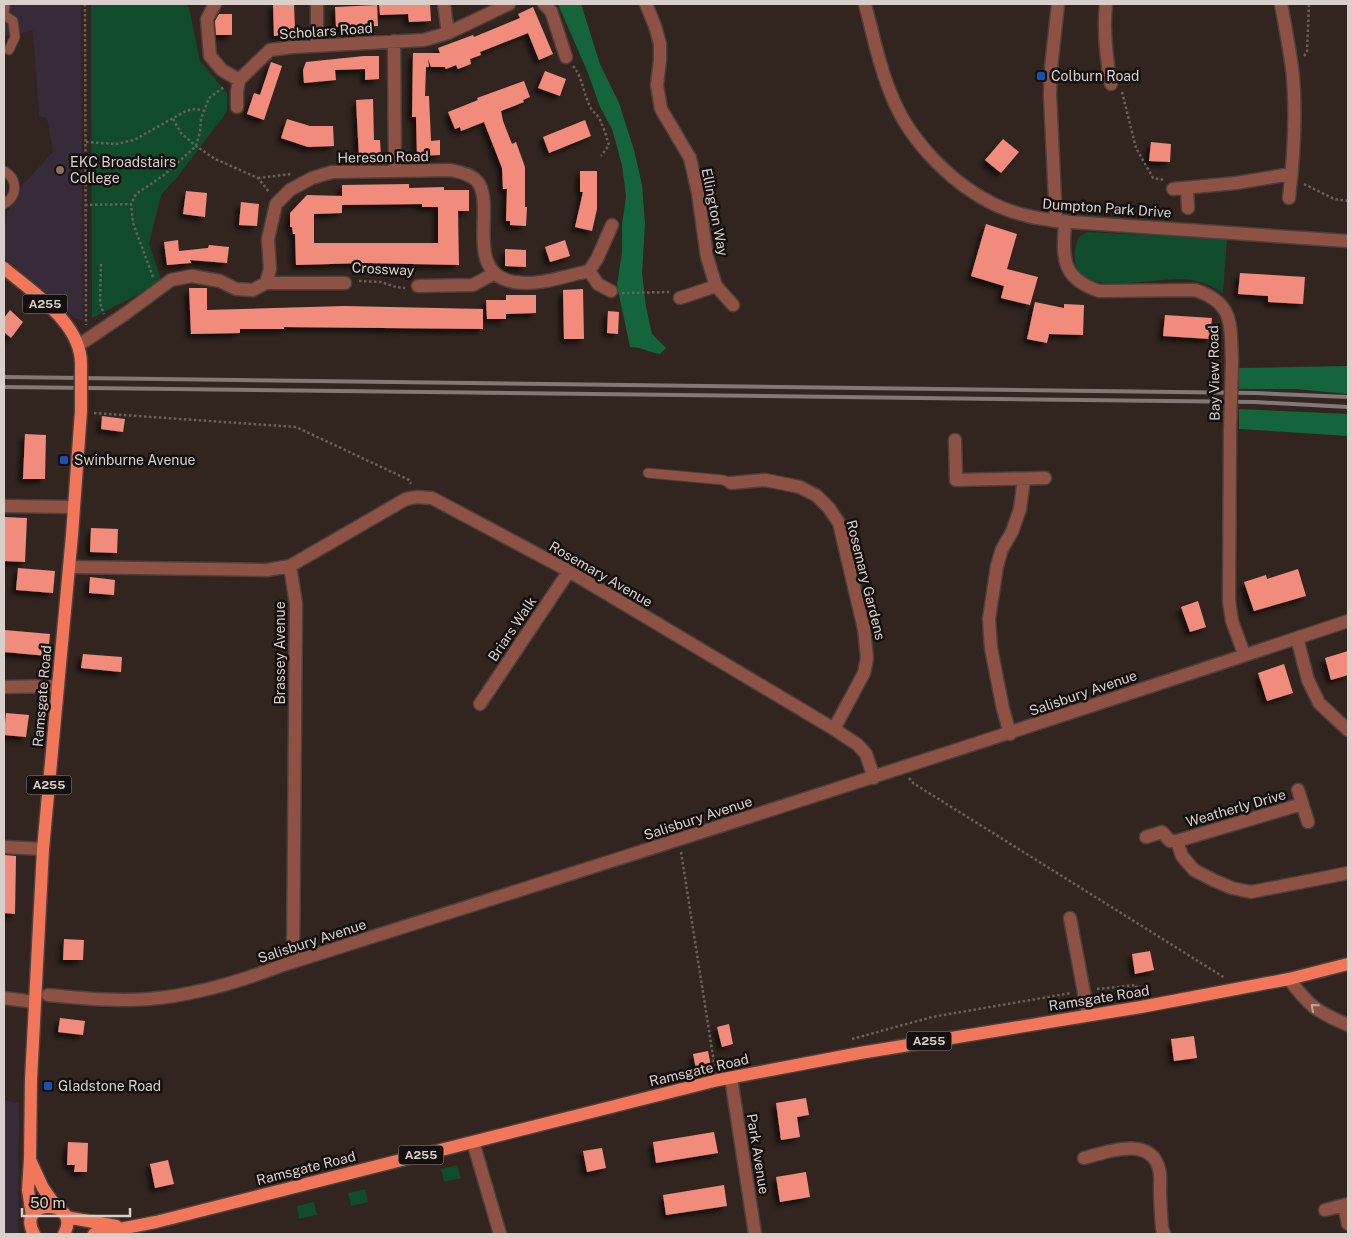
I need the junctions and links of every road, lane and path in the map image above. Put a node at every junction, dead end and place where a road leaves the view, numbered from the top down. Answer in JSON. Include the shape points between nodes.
{"nodes":[{"id":1,"x":5,"y":4,"type":"edge"},
{"id":2,"x":85,"y":4,"type":"edge"},
{"id":3,"x":215,"y":4,"type":"edge"},
{"id":4,"x":317,"y":4,"type":"edge"},
{"id":5,"x":444,"y":4,"type":"edge"},
{"id":6,"x":509,"y":4,"type":"edge"},
{"id":7,"x":544,"y":4,"type":"edge"},
{"id":8,"x":646,"y":4,"type":"edge"},
{"id":9,"x":865,"y":4,"type":"edge"},
{"id":10,"x":1058,"y":4,"type":"edge"},
{"id":11,"x":1106,"y":4,"type":"edge"},
{"id":12,"x":1281,"y":4,"type":"edge"},
{"id":13,"x":1309,"y":4,"type":"edge"},
{"id":14,"x":4,"y":15,"type":"edge"},
{"id":15,"x":448,"y":33,"type":"junction"},
{"id":16,"x":394,"y":41,"type":"junction"},
{"id":17,"x":318,"y":46,"type":"junction"},
{"id":18,"x":9,"y":50,"type":"dead end"},
{"id":19,"x":566,"y":57,"type":"joint"},
{"id":20,"x":1292,"y":69,"type":"junction"},
{"id":21,"x":240,"y":80,"type":"junction"},
{"id":22,"x":1111,"y":84,"type":"joint"},
{"id":23,"x":237,"y":107,"type":"dead end"},
{"id":24,"x":203,"y":110,"type":"junction"},
{"id":25,"x":173,"y":119,"type":"junction"},
{"id":26,"x":85,"y":142,"type":"junction"},
{"id":27,"x":196,"y":146,"type":"junction"},
{"id":28,"x":601,"y":156,"type":"dead end"},
{"id":29,"x":4,"y":171,"type":"edge"},
{"id":30,"x":395,"y":171,"type":"junction"},
{"id":31,"x":1291,"y":177,"type":"junction"},
{"id":32,"x":258,"y":178,"type":"junction"},
{"id":33,"x":312,"y":178,"type":"junction"},
{"id":34,"x":1173,"y":189,"type":"joint"},
{"id":35,"x":1187,"y":189,"type":"junction"},
{"id":36,"x":1289,"y":198,"type":"dead end"},
{"id":37,"x":1348,"y":201,"type":"edge"},
{"id":38,"x":4,"y":204,"type":"edge"},
{"id":39,"x":131,"y":204,"type":"junction"},
{"id":40,"x":276,"y":204,"type":"junction"},
{"id":41,"x":85,"y":205,"type":"junction"},
{"id":42,"x":1188,"y":208,"type":"dead end"},
{"id":43,"x":1060,"y":221,"type":"junction"},
{"id":44,"x":612,"y":225,"type":"dead end"},
{"id":45,"x":1348,"y":241,"type":"edge"},
{"id":46,"x":101,"y":264,"type":"dead end"},
{"id":47,"x":4,"y":268,"type":"edge"},
{"id":48,"x":589,"y":271,"type":"junction"},
{"id":49,"x":495,"y":274,"type":"junction"},
{"id":50,"x":345,"y":282,"type":"joint"},
{"id":51,"x":266,"y":283,"type":"junction"},
{"id":52,"x":418,"y":286,"type":"joint"},
{"id":53,"x":716,"y":286,"type":"junction"},
{"id":54,"x":157,"y":290,"type":"junction"},
{"id":55,"x":611,"y":291,"type":"joint"},
{"id":56,"x":680,"y":298,"type":"joint"},
{"id":57,"x":733,"y":305,"type":"dead end"},
{"id":58,"x":109,"y":326,"type":"junction"},
{"id":59,"x":90,"y":336,"type":"junction"},
{"id":60,"x":79,"y":345,"type":"junction"},
{"id":61,"x":81,"y":412,"type":"junction"},
{"id":62,"x":955,"y":440,"type":"dead end"},
{"id":63,"x":648,"y":473,"type":"dead end"},
{"id":64,"x":1045,"y":478,"type":"dead end"},
{"id":65,"x":1024,"y":479,"type":"junction"},
{"id":66,"x":731,"y":483,"type":"joint"},
{"id":67,"x":417,"y":497,"type":"junction"},
{"id":68,"x":4,"y":506,"type":"edge"},
{"id":69,"x":73,"y":508,"type":"junction"},
{"id":70,"x":290,"y":566,"type":"junction"},
{"id":71,"x":69,"y":567,"type":"junction"},
{"id":72,"x":569,"y":571,"type":"junction"},
{"id":73,"x":1348,"y":621,"type":"edge"},
{"id":74,"x":1297,"y":638,"type":"junction"},
{"id":75,"x":1244,"y":654,"type":"junction"},
{"id":76,"x":58,"y":686,"type":"junction"},
{"id":77,"x":4,"y":687,"type":"edge"},
{"id":78,"x":480,"y":704,"type":"dead end"},
{"id":79,"x":834,"y":729,"type":"junction"},
{"id":80,"x":1348,"y":730,"type":"edge"},
{"id":81,"x":1010,"y":734,"type":"junction"},
{"id":82,"x":902,"y":769,"type":"junction"},
{"id":83,"x":874,"y":778,"type":"junction"},
{"id":84,"x":1298,"y":790,"type":"dead end"},
{"id":85,"x":1302,"y":804,"type":"junction"},
{"id":86,"x":1308,"y":822,"type":"dead end"},
{"id":87,"x":1146,"y":837,"type":"dead end"},
{"id":88,"x":679,"y":840,"type":"junction"},
{"id":89,"x":1177,"y":840,"type":"junction"},
{"id":90,"x":4,"y":847,"type":"edge"},
{"id":91,"x":43,"y":849,"type":"junction"},
{"id":92,"x":1348,"y":873,"type":"edge"},
{"id":93,"x":1070,"y":917,"type":"dead end"},
{"id":94,"x":293,"y":962,"type":"junction"},
{"id":95,"x":1348,"y":964,"type":"edge"},
{"id":96,"x":1289,"y":979,"type":"junction"},
{"id":97,"x":1240,"y":987,"type":"junction"},
{"id":98,"x":1084,"y":991,"type":"junction"},
{"id":99,"x":48,"y":995,"type":"dead end"},
{"id":100,"x":4,"y":998,"type":"edge"},
{"id":101,"x":35,"y":1002,"type":"junction"},
{"id":102,"x":1141,"y":1007,"type":"junction"},
{"id":103,"x":1088,"y":1014,"type":"junction"},
{"id":104,"x":1348,"y":1025,"type":"edge"},
{"id":105,"x":851,"y":1040,"type":"dead end"},
{"id":106,"x":725,"y":1079,"type":"junction"},
{"id":107,"x":473,"y":1142,"type":"junction"},
{"id":108,"x":1084,"y":1158,"type":"dead end"},
{"id":109,"x":30,"y":1159,"type":"junction"},
{"id":110,"x":1346,"y":1205,"type":"edge"},
{"id":111,"x":1325,"y":1210,"type":"dead end"},
{"id":112,"x":62,"y":1212,"type":"junction"},
{"id":113,"x":1348,"y":1224,"type":"edge"},
{"id":114,"x":124,"y":1227,"type":"junction"},
{"id":115,"x":32,"y":1228,"type":"edge"},
{"id":116,"x":64,"y":1234,"type":"edge"},
{"id":117,"x":94,"y":1234,"type":"edge"},
{"id":118,"x":500,"y":1234,"type":"edge"},
{"id":119,"x":755,"y":1234,"type":"edge"},
{"id":120,"x":1164,"y":1234,"type":"edge"}],
"edges":[{"from":1,"to":14,"type":"lane"},
{"from":2,"to":26,"type":"path"},
{"from":3,"to":21,"type":"street","via":[[207,19],[210,56],[222,70]]},
{"from":4,"to":17,"type":"street"},
{"from":5,"to":15,"type":"street"},
{"from":6,"to":15,"type":"street","name":"Scholars Road"},
{"from":7,"to":19,"type":"street","via":[[551,11]]},
{"from":8,"to":53,"type":"street","name":"Ellington Way","via":[[660,44],[656,85],[660,109],[690,158]]},
{"from":9,"to":43,"type":"street","name":"Dumpton Park Drive","via":[[892,98],[921,146],[952,176],[986,200],[1019,214]]},
{"from":10,"to":43,"type":"street","name":"Bay View Road","via":[[1050,95]]},
{"from":11,"to":22,"type":"street","via":[[1104,26]]},
{"from":12,"to":20,"type":"street"},
{"from":13,"to":20,"type":"path","via":[[1307,52]]},
{"from":14,"to":18,"type":"lane","via":[[12,21],[15,37]]},
{"from":15,"to":16,"type":"street","name":"Scholars Road","via":[[424,40]]},
{"from":16,"to":17,"type":"street","name":"Scholars Road"},
{"from":16,"to":30,"type":"street"},
{"from":17,"to":21,"type":"street","name":"Scholars Road","via":[[270,50]]},
{"from":19,"to":28,"type":"path","via":[[577,71],[590,107],[606,134],[609,144]]},
{"from":20,"to":31,"type":"street","via":[[1294,145]]},
{"from":21,"to":23,"type":"street"},
{"from":21,"to":24,"type":"path","via":[[208,98]]},
{"from":22,"to":34,"type":"path","via":[[1120,86],[1136,148],[1153,178],[1170,181]]},
{"from":24,"to":25,"type":"path","via":[[192,109]]},
{"from":24,"to":27,"type":"path"},
{"from":25,"to":26,"type":"path","via":[[134,140],[116,144]]},
{"from":25,"to":27,"type":"path","via":[[181,133]]},
{"from":26,"to":41,"type":"path"},
{"from":27,"to":32,"type":"path","via":[[215,159]]},
{"from":27,"to":39,"type":"path","via":[[164,175],[136,194]]},
{"from":29,"to":38,"type":"lane","via":[[11,176],[15,188],[11,199]]},
{"from":30,"to":33,"type":"street","name":"Hereson Road","via":[[332,172]]},
{"from":30,"to":49,"type":"street","name":"Hereson Road","via":[[451,170],[475,179],[482,189],[482,245]]},
{"from":31,"to":35,"type":"street"},
{"from":31,"to":36,"type":"street"},
{"from":31,"to":37,"type":"path","via":[[1334,199]]},
{"from":32,"to":33,"type":"path","via":[[288,173]]},
{"from":32,"to":40,"type":"path"},
{"from":33,"to":40,"type":"street","name":"Hereson Road","via":[[290,190]]},
{"from":34,"to":35,"type":"street"},
{"from":35,"to":42,"type":"street"},
{"from":39,"to":41,"type":"path"},
{"from":39,"to":54,"type":"path","via":[[133,223]]},
{"from":40,"to":51,"type":"street","via":[[268,239],[270,269]]},
{"from":41,"to":59,"type":"path","via":[[86,322]]},
{"from":43,"to":45,"type":"street","name":"Dumpton Park Drive"},
{"from":43,"to":75,"type":"street","name":"Bay View Road","bridge":true,"via":[[1064,256],[1070,272],[1085,287],[1099,291],[1195,290],[1216,299],[1229,318],[1232,361],[1229,601],[1232,621]]},
{"from":44,"to":48,"type":"street"},
{"from":46,"to":58,"type":"path","via":[[100,303]]},
{"from":47,"to":60,"type":"main road","name":"Ramsgate Road","number":"A255","via":[[63,319]]},
{"from":48,"to":49,"type":"street","via":[[544,282],[513,282]]},
{"from":48,"to":55,"type":"street","via":[[598,284]]},
{"from":49,"to":52,"type":"street","name":"Crossway","via":[[473,285]]},
{"from":50,"to":51,"type":"street","name":"Crossway"},
{"from":50,"to":52,"type":"path","name":"Crossway","via":[[380,282],[396,288]]},
{"from":51,"to":54,"type":"street","via":[[253,290],[236,289],[220,281],[192,276],[171,280]]},
{"from":53,"to":56,"type":"street"},
{"from":53,"to":57,"type":"street","name":"Ellington Way"},
{"from":54,"to":58,"type":"street"},
{"from":55,"to":56,"type":"path","via":[[674,292]]},
{"from":58,"to":59,"type":"street"},
{"from":59,"to":60,"type":"street"},
{"from":60,"to":61,"type":"main road","name":"Ramsgate Road","number":"A255","bridge":true},
{"from":61,"to":67,"type":"path","via":[[296,427],[409,480]]},
{"from":61,"to":69,"type":"main road","name":"Ramsgate Road","number":"A255"},
{"from":62,"to":65,"type":"street","via":[[956,480]]},
{"from":63,"to":66,"type":"lane"},
{"from":64,"to":65,"type":"street"},
{"from":65,"to":81,"type":"street","via":[[1020,509],[997,566],[989,619],[991,648]]},
{"from":66,"to":79,"type":"street","name":"Rosemary Gardens","via":[[765,480],[800,488],[817,496],[839,523],[867,658],[864,673]]},
{"from":67,"to":70,"type":"street","via":[[406,499]]},
{"from":67,"to":72,"type":"street","name":"Rosemary Avenue","via":[[432,498]]},
{"from":68,"to":69,"type":"street"},
{"from":69,"to":71,"type":"main road","name":"Ramsgate Road","number":"A255"},
{"from":70,"to":71,"type":"street","via":[[267,570]]},
{"from":70,"to":94,"type":"street","name":"Brassey Avenue","via":[[296,604]]},
{"from":71,"to":76,"type":"main road","name":"Ramsgate Road","number":"A255"},
{"from":72,"to":78,"type":"street","name":"Briars Walk"},
{"from":72,"to":79,"type":"street","name":"Rosemary Avenue"},
{"from":73,"to":74,"type":"street","name":"Salisbury Avenue"},
{"from":74,"to":75,"type":"street","name":"Salisbury Avenue"},
{"from":74,"to":80,"type":"street","via":[[1308,680],[1319,703]]},
{"from":75,"to":81,"type":"street","name":"Salisbury Avenue"},
{"from":76,"to":77,"type":"street"},
{"from":76,"to":91,"type":"main road","name":"Ramsgate Road","number":"A255"},
{"from":79,"to":83,"type":"street","name":"Rosemary Avenue","via":[[866,754]]},
{"from":81,"to":82,"type":"street","name":"Salisbury Avenue"},
{"from":82,"to":83,"type":"street","name":"Salisbury Avenue"},
{"from":82,"to":97,"type":"path","via":[[913,782]]},
{"from":83,"to":88,"type":"street","name":"Salisbury Avenue"},
{"from":84,"to":85,"type":"street","name":"Weatherly Drive"},
{"from":85,"to":86,"type":"street","name":"Weatherly Drive"},
{"from":85,"to":89,"type":"street","name":"Weatherly Drive"},
{"from":87,"to":89,"type":"street","name":"Weatherly Drive","via":[[1162,832],[1170,841]]},
{"from":88,"to":94,"type":"street","name":"Salisbury Avenue"},
{"from":88,"to":106,"type":"path","via":[[714,1060]]},
{"from":89,"to":92,"type":"street","name":"Weatherly Drive","via":[[1182,856],[1194,870],[1219,883],[1251,892]]},
{"from":90,"to":91,"type":"street"},
{"from":91,"to":101,"type":"main road","name":"Ramsgate Road","number":"A255"},
{"from":93,"to":98,"type":"street"},
{"from":94,"to":99,"type":"street","name":"Salisbury Avenue","via":[[197,993],[148,999]]},
{"from":95,"to":96,"type":"main road","name":"Ramsgate Road","number":"A255"},
{"from":96,"to":97,"type":"main road","name":"Ramsgate Road","number":"A255"},
{"from":104,"to":96,"type":"street","one_way":true,"via":[[1320,1013]]},
{"from":97,"to":102,"type":"main road","name":"Ramsgate Road","number":"A255"},
{"from":98,"to":102,"type":"path","via":[[1136,985]]},
{"from":98,"to":103,"type":"street"},
{"from":98,"to":105,"type":"path","via":[[932,1017]]},
{"from":100,"to":101,"type":"street"},
{"from":101,"to":109,"type":"main road","name":"Ramsgate Road","number":"A255"},
{"from":102,"to":103,"type":"main road","name":"Ramsgate Road","number":"A255"},
{"from":103,"to":106,"type":"main road","name":"Ramsgate Road","number":"A255"},
{"from":106,"to":107,"type":"main road","name":"Ramsgate Road","number":"A255"},
{"from":106,"to":119,"type":"street","name":"Park Avenue"},
{"from":107,"to":114,"type":"main road","name":"Ramsgate Road","number":"A255","via":[[156,1222]]},
{"from":107,"to":118,"type":"street"},
{"from":108,"to":120,"type":"street","via":[[1129,1149],[1143,1150],[1154,1158],[1159,1169]]},
{"from":109,"to":112,"type":"main road","name":"Ramsgate Road","number":"A255","via":[[43,1188]]},
{"from":109,"to":115,"type":"main road","name":"Ramsgate Road","number":"A255","via":[[28,1190]]},
{"from":110,"to":111,"type":"street"},
{"from":110,"to":113,"type":"street"},
{"from":112,"to":114,"type":"main road","name":"Ramsgate Road","number":"A255"},
{"from":112,"to":115,"type":"main road","number":"A255","via":[[46,1206],[36,1211]]},
{"from":112,"to":116,"type":"main road","via":[[67,1227]]},
{"from":114,"to":117,"type":"main road","name":"Ramsgate Road","number":"A255"}]}
